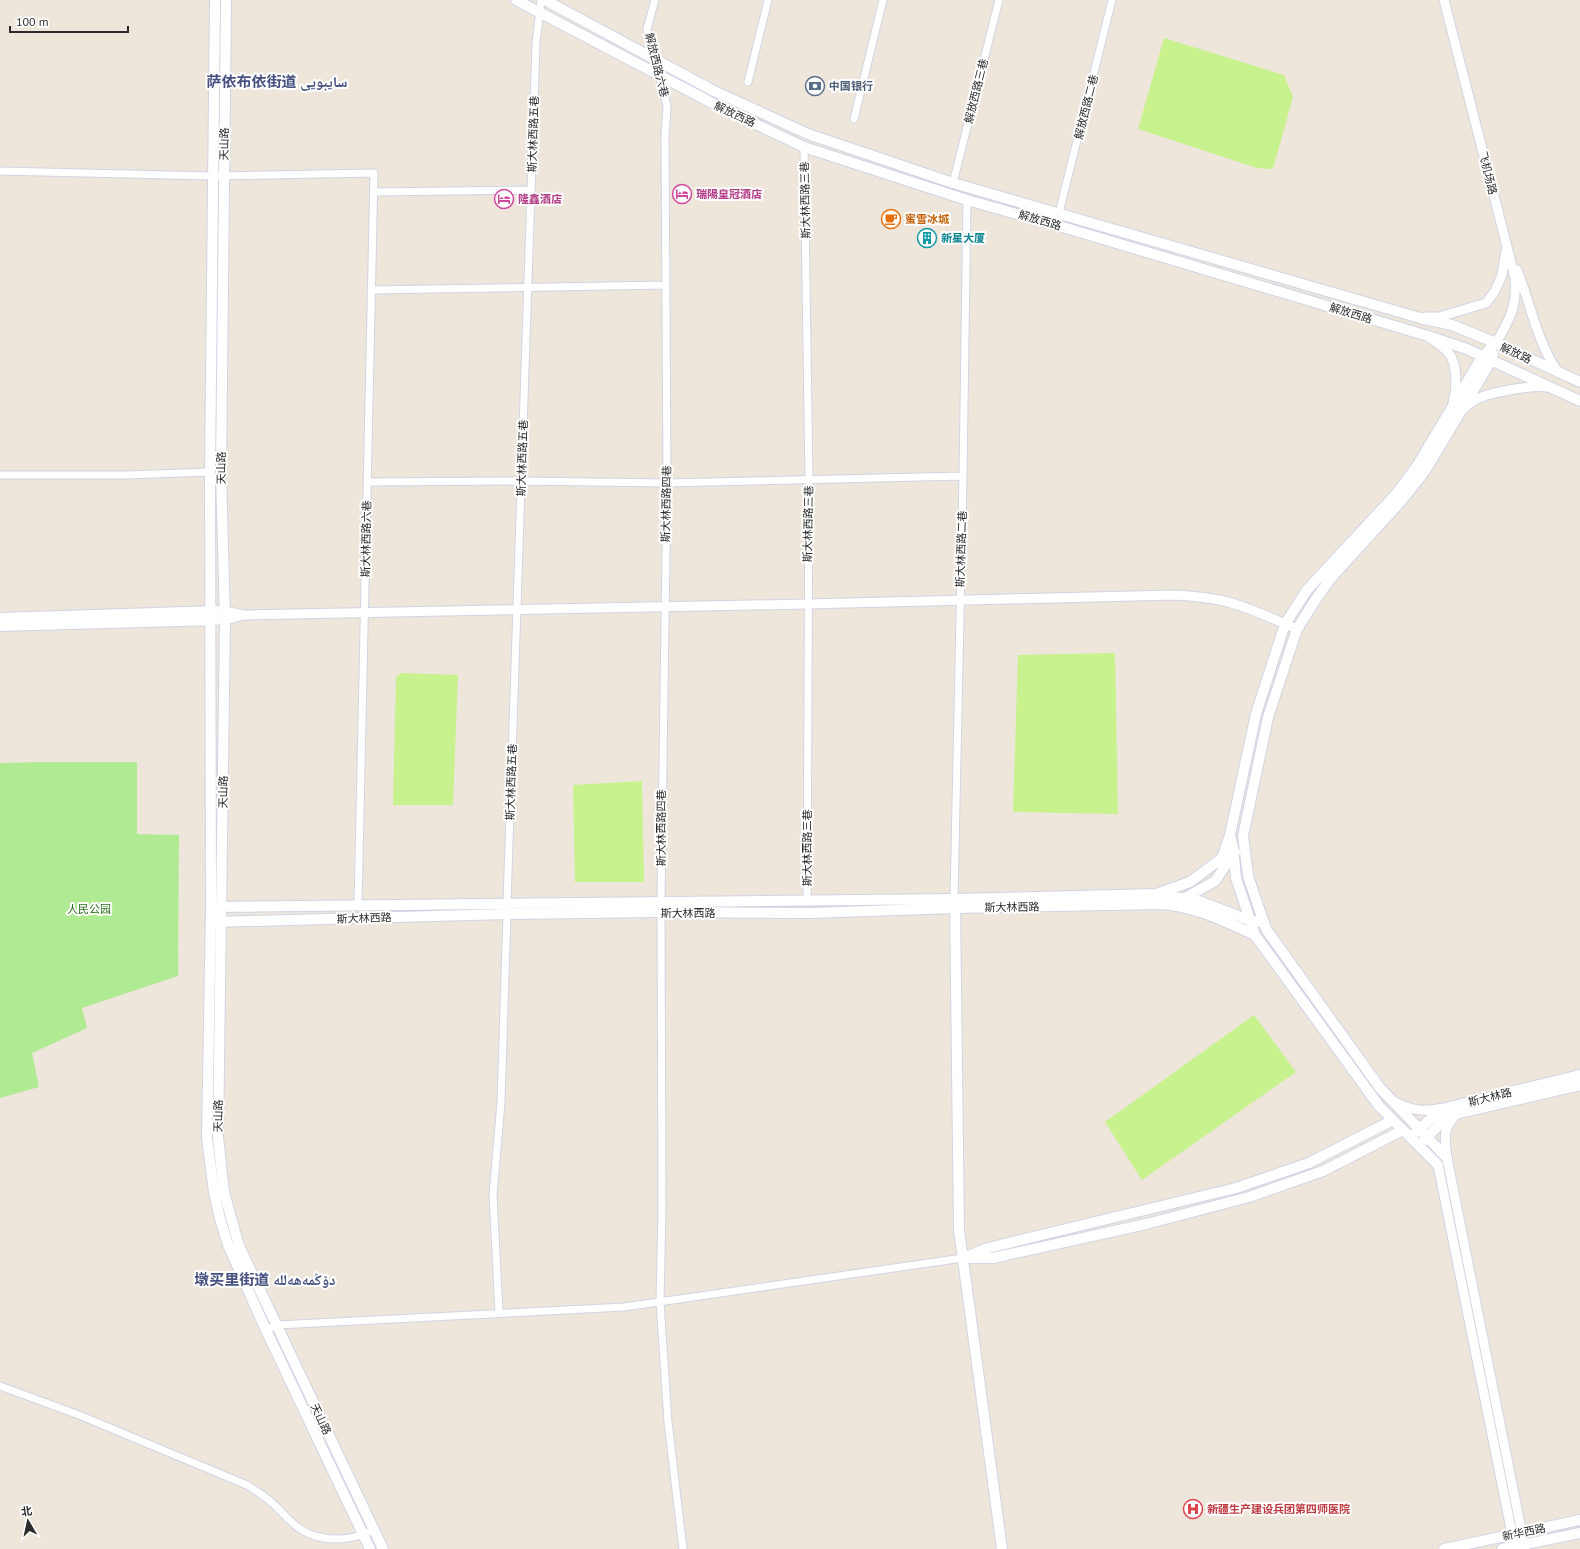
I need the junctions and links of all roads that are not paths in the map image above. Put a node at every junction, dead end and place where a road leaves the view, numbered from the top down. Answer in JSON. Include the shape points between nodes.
{"nodes":[{"id":1,"x":215,"y":0,"type":"edge"},
{"id":2,"x":226,"y":0,"type":"edge"},
{"id":3,"x":516,"y":0,"type":"edge"},
{"id":4,"x":541,"y":0,"type":"edge"},
{"id":5,"x":545,"y":0,"type":"edge"},
{"id":6,"x":655,"y":0,"type":"edge"},
{"id":7,"x":768,"y":0,"type":"edge"},
{"id":8,"x":883,"y":0,"type":"edge"},
{"id":9,"x":998,"y":0,"type":"edge"},
{"id":10,"x":1112,"y":0,"type":"edge"},
{"id":11,"x":1444,"y":0,"type":"edge"},
{"id":12,"x":539,"y":13,"type":"junction"},
{"id":13,"x":655,"y":59,"type":"junction"},
{"id":14,"x":659,"y":76,"type":"junction"},
{"id":15,"x":748,"y":82,"type":"dead end"},
{"id":16,"x":667,"y":106,"type":"joint"},
{"id":17,"x":854,"y":119,"type":"dead end"},
{"id":18,"x":804,"y":147,"type":"junction"},
{"id":19,"x":0,"y":171,"type":"edge"},
{"id":20,"x":212,"y":176,"type":"junction"},
{"id":21,"x":224,"y":176,"type":"junction"},
{"id":22,"x":953,"y":183,"type":"junction"},
{"id":23,"x":531,"y":190,"type":"junction"},
{"id":24,"x":374,"y":192,"type":"junction"},
{"id":25,"x":967,"y":200,"type":"junction"},
{"id":26,"x":1059,"y":213,"type":"junction"},
{"id":27,"x":1507,"y":247,"type":"junction"},
{"id":28,"x":666,"y":285,"type":"junction"},
{"id":29,"x":528,"y":288,"type":"junction"},
{"id":30,"x":371,"y":290,"type":"junction"},
{"id":31,"x":1420,"y":318,"type":"junction"},
{"id":32,"x":1452,"y":325,"type":"joint"},
{"id":33,"x":1428,"y":336,"type":"junction"},
{"id":34,"x":1496,"y":343,"type":"junction"},
{"id":35,"x":1486,"y":359,"type":"junction"},
{"id":36,"x":1558,"y":372,"type":"junction"},
{"id":37,"x":1580,"y":382,"type":"edge"},
{"id":38,"x":1550,"y":387,"type":"junction"},
{"id":39,"x":1580,"y":401,"type":"edge"},
{"id":40,"x":1455,"y":412,"type":"junction"},
{"id":41,"x":210,"y":472,"type":"junction"},
{"id":42,"x":0,"y":475,"type":"edge"},
{"id":43,"x":963,"y":476,"type":"junction"},
{"id":44,"x":809,"y":480,"type":"junction"},
{"id":45,"x":522,"y":481,"type":"junction"},
{"id":46,"x":367,"y":482,"type":"junction"},
{"id":47,"x":666,"y":483,"type":"junction"},
{"id":48,"x":960,"y":599,"type":"junction"},
{"id":49,"x":808,"y":604,"type":"junction"},
{"id":50,"x":664,"y":606,"type":"junction"},
{"id":51,"x":518,"y":609,"type":"junction"},
{"id":52,"x":364,"y":612,"type":"junction"},
{"id":53,"x":210,"y":615,"type":"junction"},
{"id":54,"x":225,"y":616,"type":"junction"},
{"id":55,"x":0,"y":618,"type":"edge"},
{"id":56,"x":1285,"y":624,"type":"junction"},
{"id":57,"x":0,"y":626,"type":"edge"},
{"id":58,"x":1297,"y":629,"type":"junction"},
{"id":59,"x":1230,"y":835,"type":"junction"},
{"id":60,"x":1243,"y":836,"type":"junction"},
{"id":61,"x":1234,"y":854,"type":"junction"},
{"id":62,"x":1157,"y":894,"type":"junction"},
{"id":63,"x":1186,"y":898,"type":"junction"},
{"id":64,"x":807,"y":901,"type":"junction"},
{"id":65,"x":660,"y":902,"type":"junction"},
{"id":66,"x":507,"y":903,"type":"junction"},
{"id":67,"x":955,"y":904,"type":"junction"},
{"id":68,"x":358,"y":905,"type":"junction"},
{"id":69,"x":1166,"y":905,"type":"junction"},
{"id":70,"x":210,"y":907,"type":"junction"},
{"id":71,"x":222,"y":907,"type":"junction"},
{"id":72,"x":661,"y":912,"type":"junction"},
{"id":73,"x":507,"y":914,"type":"junction"},
{"id":74,"x":1251,"y":921,"type":"junction"},
{"id":75,"x":216,"y":922,"type":"junction"},
{"id":76,"x":1264,"y":922,"type":"junction"},
{"id":77,"x":1255,"y":935,"type":"junction"},
{"id":78,"x":1580,"y":1075,"type":"edge"},
{"id":79,"x":1580,"y":1085,"type":"edge"},
{"id":80,"x":1389,"y":1098,"type":"junction"},
{"id":81,"x":1453,"y":1111,"type":"junction"},
{"id":82,"x":1393,"y":1120,"type":"junction"},
{"id":83,"x":1418,"y":1129,"type":"junction"},
{"id":84,"x":1403,"y":1130,"type":"junction"},
{"id":85,"x":1426,"y":1137,"type":"junction"},
{"id":86,"x":1411,"y":1138,"type":"junction"},
{"id":87,"x":1419,"y":1146,"type":"junction"},
{"id":88,"x":1447,"y":1158,"type":"junction"},
{"id":89,"x":1438,"y":1165,"type":"joint"},
{"id":90,"x":963,"y":1258,"type":"junction"},
{"id":91,"x":660,"y":1302,"type":"junction"},
{"id":92,"x":498,"y":1313,"type":"junction"},
{"id":93,"x":276,"y":1326,"type":"junction"},
{"id":94,"x":266,"y":1330,"type":"junction"},
{"id":95,"x":0,"y":1386,"type":"edge"},
{"id":96,"x":1580,"y":1520,"type":"edge"},
{"id":97,"x":373,"y":1530,"type":"junction"},
{"id":98,"x":1580,"y":1533,"type":"edge"},
{"id":99,"x":1517,"y":1534,"type":"junction"},
{"id":100,"x":363,"y":1536,"type":"junction"},
{"id":101,"x":1520,"y":1547,"type":"edge"},
{"id":102,"x":370,"y":1549,"type":"edge"},
{"id":103,"x":383,"y":1549,"type":"edge"},
{"id":104,"x":683,"y":1549,"type":"edge"},
{"id":105,"x":1002,"y":1549,"type":"edge"},
{"id":106,"x":1444,"y":1549,"type":"edge"},
{"id":107,"x":1502,"y":1549,"type":"edge"}],
"edges":[{"from":1,"to":20,"type":"main road","name":"天山路"},
{"from":2,"to":21,"type":"main road","name":"天山路"},
{"from":3,"to":12,"type":"main road","name":"解放西路"},
{"from":4,"to":12,"type":"street","name":"斯大林西路五巷"},
{"from":5,"to":13,"type":"main road","name":"解放西路"},
{"from":6,"to":13,"type":"street","name":"解放西路六巷","via":[[647,29]]},
{"from":7,"to":15,"type":"street"},
{"from":8,"to":17,"type":"street"},
{"from":9,"to":22,"type":"street","name":"解放西路三巷"},
{"from":10,"to":26,"type":"street","name":"解放西路二巷"},
{"from":11,"to":27,"type":"street","name":"飞机场路"},
{"from":12,"to":14,"type":"main road","name":"解放西路"},
{"from":12,"to":23,"type":"street","name":"斯大林西路五巷"},
{"from":13,"to":14,"type":"street","name":"解放西路六巷"},
{"from":13,"to":22,"type":"main road","name":"解放西路","via":[[714,91],[808,134]]},
{"from":14,"to":16,"type":"street","name":"解放西路六巷"},
{"from":14,"to":18,"type":"main road","name":"解放西路"},
{"from":16,"to":28,"type":"street","name":"斯大林西路四巷"},
{"from":18,"to":25,"type":"main road","name":"解放西路"},
{"from":18,"to":44,"type":"street","name":"斯大林西路三巷"},
{"from":19,"to":20,"type":"street"},
{"from":20,"to":21,"type":"street"},
{"from":20,"to":41,"type":"main road","name":"天山路"},
{"from":21,"to":24,"type":"street","name":"斯大林西路六巷","via":[[374,174]]},
{"from":21,"to":54,"type":"main road","name":"天山路","via":[[221,472]]},
{"from":22,"to":26,"type":"main road","name":"解放西路"},
{"from":23,"to":24,"type":"street"},
{"from":23,"to":29,"type":"street","name":"斯大林西路五巷"},
{"from":24,"to":30,"type":"street","name":"斯大林西路六巷"},
{"from":25,"to":33,"type":"main road","name":"解放西路"},
{"from":25,"to":43,"type":"street","name":"斯大林西路二巷"},
{"from":26,"to":31,"type":"main road","name":"解放西路"},
{"from":27,"to":31,"type":"street","via":[[1502,275],[1486,303],[1439,317]]},
{"from":27,"to":34,"type":"street","name":"飞机场路","via":[[1515,278],[1515,303]]},
{"from":27,"to":36,"type":"street","via":[[1526,291],[1545,350]]},
{"from":28,"to":29,"type":"street"},
{"from":28,"to":47,"type":"street","name":"斯大林西路四巷"},
{"from":29,"to":30,"type":"street"},
{"from":29,"to":45,"type":"street","name":"斯大林西路五巷"},
{"from":30,"to":46,"type":"street","name":"斯大林西路六巷"},
{"from":31,"to":32,"type":"main road","name":"解放西路"},
{"from":32,"to":34,"type":"main road","name":"解放路"},
{"from":33,"to":35,"type":"main road","name":"解放西路","via":[[1467,349]]},
{"from":33,"to":40,"type":"street","via":[[1448,352],[1453,364],[1456,386]]},
{"from":34,"to":35,"type":"main road"},
{"from":34,"to":36,"type":"main road","name":"解放路"},
{"from":35,"to":38,"type":"main road","name":"解放西路"},
{"from":35,"to":40,"type":"main road"},
{"from":36,"to":37,"type":"main road","name":"解放路"},
{"from":38,"to":39,"type":"main road","name":"解放西路"},
{"from":38,"to":40,"type":"street","via":[[1531,386],[1480,397]]},
{"from":40,"to":56,"type":"main road","via":[[1397,492],[1307,590]]},
{"from":40,"to":58,"type":"main road","via":[[1425,471],[1404,499],[1332,578]]},
{"from":41,"to":42,"type":"street"},
{"from":41,"to":53,"type":"main road","name":"天山路"},
{"from":43,"to":44,"type":"street"},
{"from":43,"to":48,"type":"street","name":"斯大林西路二巷"},
{"from":44,"to":47,"type":"street"},
{"from":44,"to":49,"type":"street","name":"斯大林西路三巷"},
{"from":45,"to":46,"type":"street"},
{"from":45,"to":47,"type":"street"},
{"from":45,"to":51,"type":"street","name":"斯大林西路五巷"},
{"from":46,"to":52,"type":"street","name":"斯大林西路六巷"},
{"from":47,"to":50,"type":"street","name":"斯大林西路四巷"},
{"from":48,"to":49,"type":"street"},
{"from":48,"to":56,"type":"street","via":[[1199,596],[1250,609]]},
{"from":48,"to":67,"type":"street","name":"斯大林西路二巷"},
{"from":49,"to":50,"type":"street"},
{"from":49,"to":64,"type":"street","name":"斯大林西路三巷"},
{"from":50,"to":51,"type":"street"},
{"from":50,"to":65,"type":"street","name":"斯大林西路四巷"},
{"from":51,"to":52,"type":"street"},
{"from":51,"to":66,"type":"street","name":"斯大林西路五巷"},
{"from":52,"to":54,"type":"street"},
{"from":52,"to":68,"type":"street","name":"斯大林西路六巷"},
{"from":53,"to":54,"type":"main road"},
{"from":53,"to":55,"type":"main road"},
{"from":53,"to":57,"type":"main road"},
{"from":53,"to":70,"type":"main road","name":"天山路"},
{"from":54,"to":71,"type":"main road","name":"天山路"},
{"from":56,"to":58,"type":"street"},
{"from":56,"to":59,"type":"main road","via":[[1256,714]]},
{"from":58,"to":60,"type":"main road","via":[[1268,717]]},
{"from":59,"to":61,"type":"main road"},
{"from":59,"to":62,"type":"main road","via":[[1222,858],[1190,882]]},
{"from":60,"to":61,"type":"main road"},
{"from":60,"to":76,"type":"main road","via":[[1248,876]]},
{"from":61,"to":63,"type":"main road","via":[[1215,881]]},
{"from":61,"to":74,"type":"main road","via":[[1236,878]]},
{"from":62,"to":63,"type":"main road"},
{"from":62,"to":67,"type":"main road","name":"斯大林西路"},
{"from":63,"to":69,"type":"main road"},
{"from":63,"to":74,"type":"main road","via":[[1199,900]]},
{"from":64,"to":65,"type":"main road","name":"斯大林西路"},
{"from":64,"to":67,"type":"main road","name":"斯大林西路"},
{"from":65,"to":66,"type":"main road","name":"斯大林西路"},
{"from":65,"to":72,"type":"street","name":"斯大林西路四巷"},
{"from":66,"to":68,"type":"main road","name":"斯大林西路"},
{"from":67,"to":69,"type":"main road","name":"斯大林西路"},
{"from":67,"to":72,"type":"main road","name":"斯大林西路","via":[[812,913]]},
{"from":67,"to":90,"type":"main road","via":[[959,1230]]},
{"from":68,"to":71,"type":"main road","name":"斯大林西路"},
{"from":69,"to":77,"type":"main road","via":[[1210,915]]},
{"from":70,"to":71,"type":"main road","name":"斯大林西路"},
{"from":70,"to":75,"type":"main road","name":"天山路"},
{"from":71,"to":75,"type":"main road","name":"天山路"},
{"from":72,"to":73,"type":"main road","name":"斯大林西路"},
{"from":72,"to":91,"type":"street","name":"斯大林西路四巷"},
{"from":73,"to":75,"type":"main road","name":"斯大林西路"},
{"from":73,"to":92,"type":"street","via":[[501,1102],[493,1195]]},
{"from":74,"to":76,"type":"main road"},
{"from":74,"to":77,"type":"main road"},
{"from":75,"to":93,"type":"main road","name":"天山路","via":[[218,1137],[224,1192],[239,1246]]},
{"from":75,"to":94,"type":"main road","name":"天山路","via":[[207,1138],[220,1219],[228,1245]]},
{"from":76,"to":80,"type":"main road","via":[[1266,929]]},
{"from":77,"to":82,"type":"main road","via":[[1369,1094]]},
{"from":78,"to":81,"type":"main road","name":"斯大林路"},
{"from":79,"to":81,"type":"main road","name":"斯大林路"},
{"from":80,"to":81,"type":"street","via":[[1405,1108],[1416,1111]]},
{"from":80,"to":83,"type":"main road"},
{"from":81,"to":83,"type":"main road","name":"斯大林路","via":[[1437,1113]]},
{"from":81,"to":85,"type":"main road","name":"斯大林路"},
{"from":81,"to":88,"type":"street","via":[[1445,1130]]},
{"from":82,"to":84,"type":"main road"},
{"from":82,"to":90,"type":"main road","via":[[1309,1163],[1236,1188],[988,1248]]},
{"from":83,"to":85,"type":"main road"},
{"from":83,"to":86,"type":"main road","name":"斯大林路"},
{"from":84,"to":86,"type":"main road"},
{"from":84,"to":90,"type":"main road","via":[[1324,1171],[1249,1198],[993,1258]]},
{"from":85,"to":87,"type":"main road","name":"斯大林路"},
{"from":85,"to":88,"type":"main road"},
{"from":86,"to":87,"type":"main road"},
{"from":87,"to":89,"type":"main road"},
{"from":88,"to":99,"type":"street"},
{"from":89,"to":99,"type":"street"},
{"from":90,"to":91,"type":"street"},
{"from":90,"to":105,"type":"main road"},
{"from":91,"to":92,"type":"street","via":[[624,1307]]},
{"from":91,"to":104,"type":"street","name":"斯大林西路四巷","via":[[668,1422]]},
{"from":92,"to":93,"type":"street"},
{"from":93,"to":94,"type":"street"},
{"from":93,"to":97,"type":"main road","name":"天山路"},
{"from":94,"to":100,"type":"main road","name":"天山路"},
{"from":95,"to":100,"type":"street","via":[[78,1415],[247,1485],[313,1536],[332,1540]]},
{"from":96,"to":99,"type":"main road","name":"新华西路"},
{"from":97,"to":100,"type":"street"},
{"from":97,"to":103,"type":"main road","name":"天山路"},
{"from":98,"to":101,"type":"main road","name":"新华西路"},
{"from":99,"to":101,"type":"street"},
{"from":99,"to":106,"type":"main road","name":"新华西路"},
{"from":100,"to":102,"type":"main road","name":"天山路"},
{"from":101,"to":107,"type":"main road","name":"新华西路"}]}
